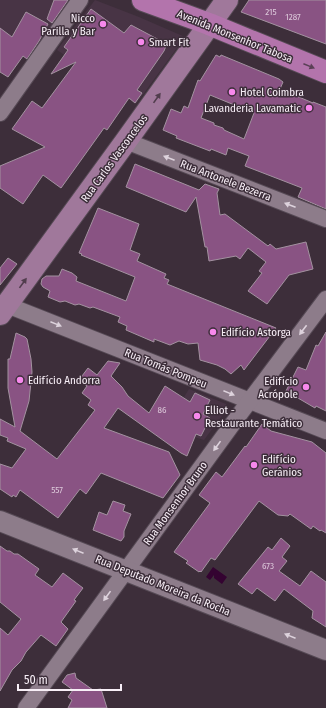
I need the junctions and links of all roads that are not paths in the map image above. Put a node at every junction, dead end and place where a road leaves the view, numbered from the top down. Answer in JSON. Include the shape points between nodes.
{"nodes":[{"id":1,"x":80,"y":0,"type":"edge"},
{"id":2,"x":143,"y":0,"type":"edge"},
{"id":3,"x":227,"y":0,"type":"edge"},
{"id":4,"x":209,"y":24,"type":"junction"},
{"id":5,"x":326,"y":72,"type":"edge"},
{"id":6,"x":0,"y":113,"type":"edge"},
{"id":7,"x":126,"y":141,"type":"junction"},
{"id":8,"x":326,"y":219,"type":"edge"},
{"id":9,"x":326,"y":299,"type":"edge"},
{"id":10,"x":4,"y":309,"type":"edge"},
{"id":11,"x":250,"y":401,"type":"junction"},
{"id":12,"x":326,"y":431,"type":"edge"},
{"id":13,"x":0,"y":521,"type":"edge"},
{"id":14,"x":126,"y":570,"type":"junction"},
{"id":15,"x":326,"y":650,"type":"edge"},
{"id":16,"x":26,"y":708,"type":"edge"}],
"edges":[{"from":1,"to":6,"type":"street"},
{"from":2,"to":4,"type":"main road","name":"Avenida Monsenhor Tabosa"},
{"from":3,"to":4,"type":"main road","name":"Rua Carlos Vasconcelos"},
{"from":4,"to":5,"type":"main road","name":"Avenida Monsenhor Tabosa","one_way":true},
{"from":7,"to":4,"type":"main road","name":"Rua Carlos Vasconcelos","one_way":true},
{"from":8,"to":7,"type":"street","name":"Rua Antonele Bezerra","one_way":true},
{"from":10,"to":7,"type":"main road","name":"Rua Carlos Vasconcelos","one_way":true},
{"from":9,"to":11,"type":"street","name":"Rua Monsenhor Bruno","one_way":true},
{"from":10,"to":11,"type":"street","name":"Rua Tomás Pompeu","one_way":true},
{"from":11,"to":12,"type":"street","name":"Rua Tomás Pompeu"},
{"from":11,"to":14,"type":"street","name":"Rua Monsenhor Bruno","one_way":true},
{"from":14,"to":13,"type":"street","name":"Rua Deputado Moreira da Rocha","one_way":true},
{"from":15,"to":14,"type":"street","name":"Rua Deputado Moreira da Rocha","one_way":true},
{"from":14,"to":16,"type":"street","name":"Rua Monsenhor Bruno","one_way":true}]}
